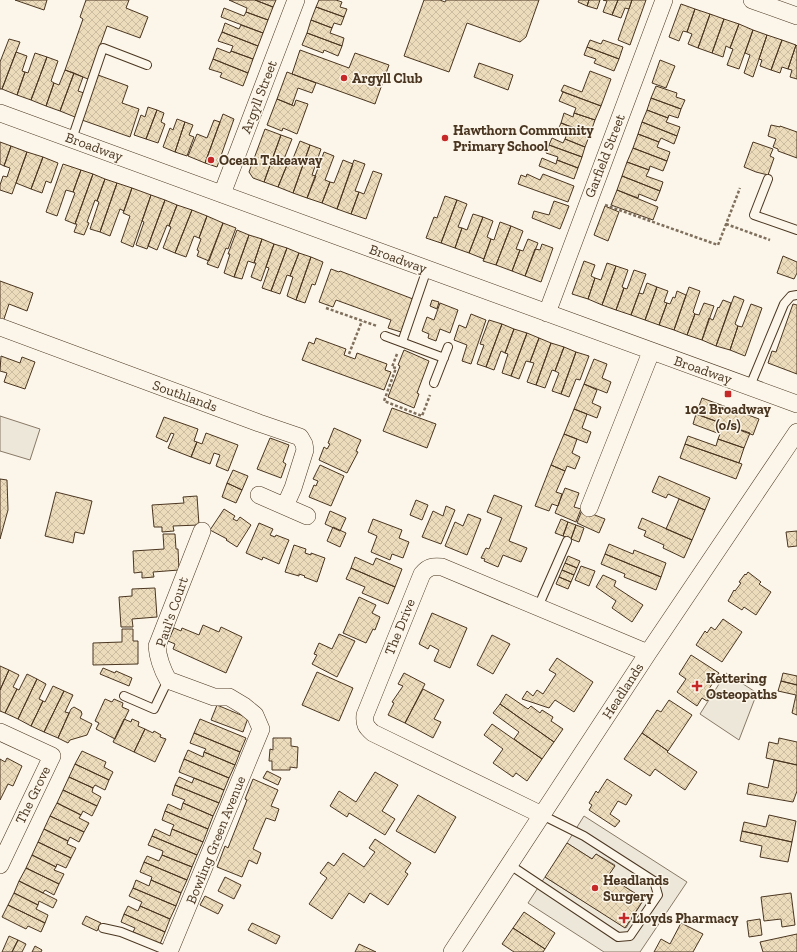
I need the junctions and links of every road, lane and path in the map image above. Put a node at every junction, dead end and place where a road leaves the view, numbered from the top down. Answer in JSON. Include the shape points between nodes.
{"nodes":[{"id":1,"x":296,"y":0,"type":"edge"},
{"id":2,"x":664,"y":0,"type":"edge"},
{"id":3,"x":752,"y":0,"type":"edge"},
{"id":4,"x":797,"y":16,"type":"edge"},
{"id":5,"x":147,"y":66,"type":"dead end"},
{"id":6,"x":0,"y":113,"type":"edge"},
{"id":7,"x":72,"y":139,"type":"junction"},
{"id":8,"x":768,"y":178,"type":"dead end"},
{"id":9,"x":740,"y":188,"type":"dead end"},
{"id":10,"x":222,"y":194,"type":"junction"},
{"id":11,"x":589,"y":199,"type":"junction"},
{"id":12,"x":726,"y":224,"type":"junction"},
{"id":13,"x":797,"y":230,"type":"edge"},
{"id":14,"x":770,"y":240,"type":"dead end"},
{"id":15,"x":427,"y":269,"type":"junction"},
{"id":16,"x":797,"y":295,"type":"edge"},
{"id":17,"x":326,"y":308,"type":"dead end"},
{"id":18,"x":547,"y":313,"type":"junction"},
{"id":19,"x":362,"y":321,"type":"junction"},
{"id":20,"x":0,"y":327,"type":"edge"},
{"id":21,"x":385,"y":336,"type":"joint"},
{"id":22,"x":402,"y":342,"type":"junction"},
{"id":23,"x":448,"y":347,"type":"dead end"},
{"id":24,"x":651,"y":352,"type":"junction"},
{"id":25,"x":349,"y":354,"type":"dead end"},
{"id":26,"x":444,"y":358,"type":"junction"},
{"id":27,"x":434,"y":383,"type":"joint"},
{"id":28,"x":750,"y":386,"type":"junction"},
{"id":29,"x":797,"y":404,"type":"edge"},
{"id":30,"x":797,"y":432,"type":"edge"},
{"id":31,"x":259,"y":495,"type":"dead end"},
{"id":32,"x":285,"y":506,"type":"junction"},
{"id":33,"x":589,"y":508,"type":"dead end"},
{"id":34,"x":307,"y":516,"type":"dead end"},
{"id":35,"x":202,"y":531,"type":"dead end"},
{"id":36,"x":567,"y":541,"type":"dead end"},
{"id":37,"x":538,"y":607,"type":"junction"},
{"id":38,"x":648,"y":653,"type":"junction"},
{"id":39,"x":168,"y":680,"type":"junction"},
{"id":40,"x":124,"y":696,"type":"dead end"},
{"id":41,"x":0,"y":732,"type":"edge"},
{"id":42,"x":542,"y":815,"type":"junction"},
{"id":43,"x":0,"y":864,"type":"edge"},
{"id":44,"x":510,"y":865,"type":"junction"},
{"id":45,"x":103,"y":928,"type":"dead end"},
{"id":46,"x":170,"y":952,"type":"edge"},
{"id":47,"x":452,"y":952,"type":"edge"}],
"edges":[{"from":1,"to":10,"type":"street","name":"Argyll Street"},
{"from":2,"to":11,"type":"street","name":"Garfield Street"},
{"from":3,"to":4,"type":"street"},
{"from":5,"to":7,"type":"lane","via":[[103,48]]},
{"from":6,"to":7,"type":"street","name":"Broadway"},
{"from":7,"to":10,"type":"street","name":"Broadway"},
{"from":8,"to":13,"type":"lane","via":[[754,215]]},
{"from":9,"to":12,"type":"path"},
{"from":10,"to":15,"type":"street","name":"Broadway"},
{"from":11,"to":12,"type":"path","via":[[718,245]]},
{"from":11,"to":18,"type":"street","name":"Garfield Street"},
{"from":12,"to":14,"type":"path"},
{"from":15,"to":18,"type":"street","name":"Broadway"},
{"from":15,"to":22,"type":"lane"},
{"from":16,"to":28,"type":"lane","via":[[791,296],[784,304]]},
{"from":17,"to":19,"type":"path"},
{"from":18,"to":24,"type":"street","name":"Broadway"},
{"from":19,"to":21,"type":"path","via":[[387,330]]},
{"from":19,"to":25,"type":"path"},
{"from":20,"to":32,"type":"street","name":"Southlands","via":[[300,437],[305,450],[294,488]]},
{"from":21,"to":22,"type":"lane"},
{"from":22,"to":26,"type":"lane"},
{"from":22,"to":27,"type":"path","via":[[392,367],[396,368],[384,401],[422,416]]},
{"from":23,"to":26,"type":"lane"},
{"from":24,"to":28,"type":"street","name":"Broadway"},
{"from":24,"to":33,"type":"street"},
{"from":26,"to":27,"type":"lane"},
{"from":28,"to":29,"type":"street","name":"Broadway"},
{"from":30,"to":38,"type":"street","name":"Headlands"},
{"from":31,"to":32,"type":"street"},
{"from":32,"to":34,"type":"street"},
{"from":35,"to":39,"type":"street","name":"Paul's Court","via":[[157,646],[162,669]]},
{"from":36,"to":37,"type":"lane"},
{"from":37,"to":38,"type":"street","name":"The Drive"},
{"from":37,"to":42,"type":"street","name":"The Drive","via":[[442,567],[427,568],[422,574],[364,722],[373,733]]},
{"from":38,"to":42,"type":"street","name":"Headlands"},
{"from":39,"to":40,"type":"lane","via":[[154,709]]},
{"from":39,"to":46,"type":"street","name":"Bowling Green Avenue","via":[[214,697],[229,697],[255,715],[261,728]]},
{"from":41,"to":43,"type":"street","name":"The Grove","via":[[52,756]]},
{"from":42,"to":44,"type":"street","name":"Headlands"},
{"from":42,"to":44,"type":"lane","via":[[584,836],[654,881],[658,895],[630,936],[618,937]]},
{"from":44,"to":47,"type":"street","name":"Headlands"},
{"from":45,"to":46,"type":"lane","via":[[121,932]]}]}
